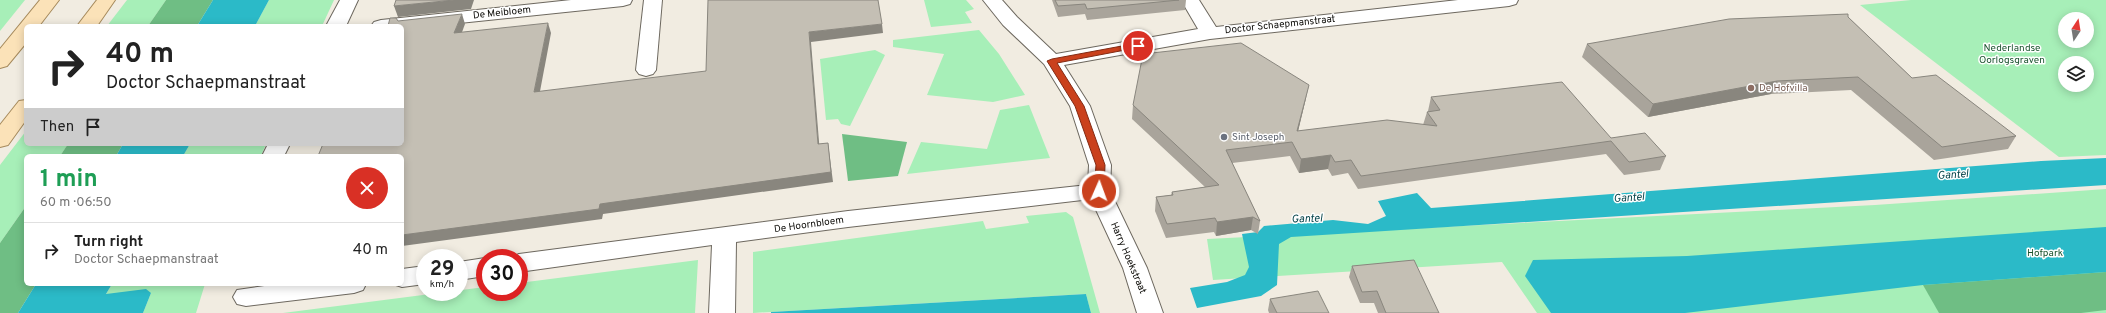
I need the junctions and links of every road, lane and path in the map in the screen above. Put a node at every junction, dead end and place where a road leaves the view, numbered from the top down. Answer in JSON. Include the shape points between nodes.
{"nodes":[{"id":1,"x":50,"y":0,"type":"edge"},
{"id":2,"x":106,"y":0,"type":"edge"},
{"id":3,"x":349,"y":0,"type":"edge"},
{"id":4,"x":623,"y":0,"type":"edge"},
{"id":5,"x":653,"y":0,"type":"edge"},
{"id":6,"x":992,"y":0,"type":"edge"},
{"id":7,"x":1190,"y":0,"type":"edge"},
{"id":8,"x":1509,"y":0,"type":"edge"},
{"id":9,"x":1415,"y":5,"type":"edge"},
{"id":10,"x":31,"y":24,"type":"edge"},
{"id":11,"x":88,"y":24,"type":"edge"},
{"id":12,"x":337,"y":24,"type":"edge"},
{"id":13,"x":401,"y":24,"type":"edge"},
{"id":14,"x":24,"y":32,"type":"edge"},
{"id":15,"x":1210,"y":33,"type":"junction"},
{"id":16,"x":1052,"y":61,"type":"junction"},
{"id":17,"x":0,"y":62,"type":"edge"},
{"id":18,"x":646,"y":70,"type":"dead end"},
{"id":19,"x":24,"y":109,"type":"edge"},
{"id":20,"x":0,"y":140,"type":"edge"},
{"id":21,"x":1099,"y":191,"type":"junction"},
{"id":22,"x":724,"y":237,"type":"junction"},
{"id":23,"x":528,"y":262,"type":"edge"},
{"id":24,"x":416,"y":276,"type":"edge"},
{"id":25,"x":404,"y":278,"type":"edge"},
{"id":26,"x":338,"y":286,"type":"edge"},
{"id":27,"x":240,"y":298,"type":"edge"},
{"id":28,"x":722,"y":313,"type":"edge"},
{"id":29,"x":1150,"y":313,"type":"edge"}],
"edges":[{"from":1,"to":10,"type":"main road"},
{"from":2,"to":11,"type":"main road"},
{"from":3,"to":12,"type":"street"},
{"from":4,"to":13,"type":"street","name":"De Meibloem"},
{"from":5,"to":18,"type":"street"},
{"from":6,"to":16,"type":"street","name":"Harry Hoekstraat"},
{"from":7,"to":15,"type":"street"},
{"from":8,"to":9,"type":"street","name":"Doctor Schaepmanstraat"},
{"from":9,"to":15,"type":"street","name":"Doctor Schaepmanstraat"},
{"from":14,"to":17,"type":"main road"},
{"from":15,"to":16,"type":"street","name":"Doctor Schaepmanstraat"},
{"from":16,"to":21,"type":"street","name":"Harry Hoekstraat","via":[[1080,106],[1100,165]]},
{"from":19,"to":20,"type":"main road"},
{"from":21,"to":22,"type":"street","name":"De Hoornbloem","via":[[848,219]]},
{"from":21,"to":29,"type":"street","name":"Harry Hoekstraat","via":[[1135,268]]},
{"from":22,"to":23,"type":"street","name":"De Hoornbloem"},
{"from":22,"to":28,"type":"street"},
{"from":24,"to":25,"type":"street"},
{"from":26,"to":27,"type":"street"}]}
